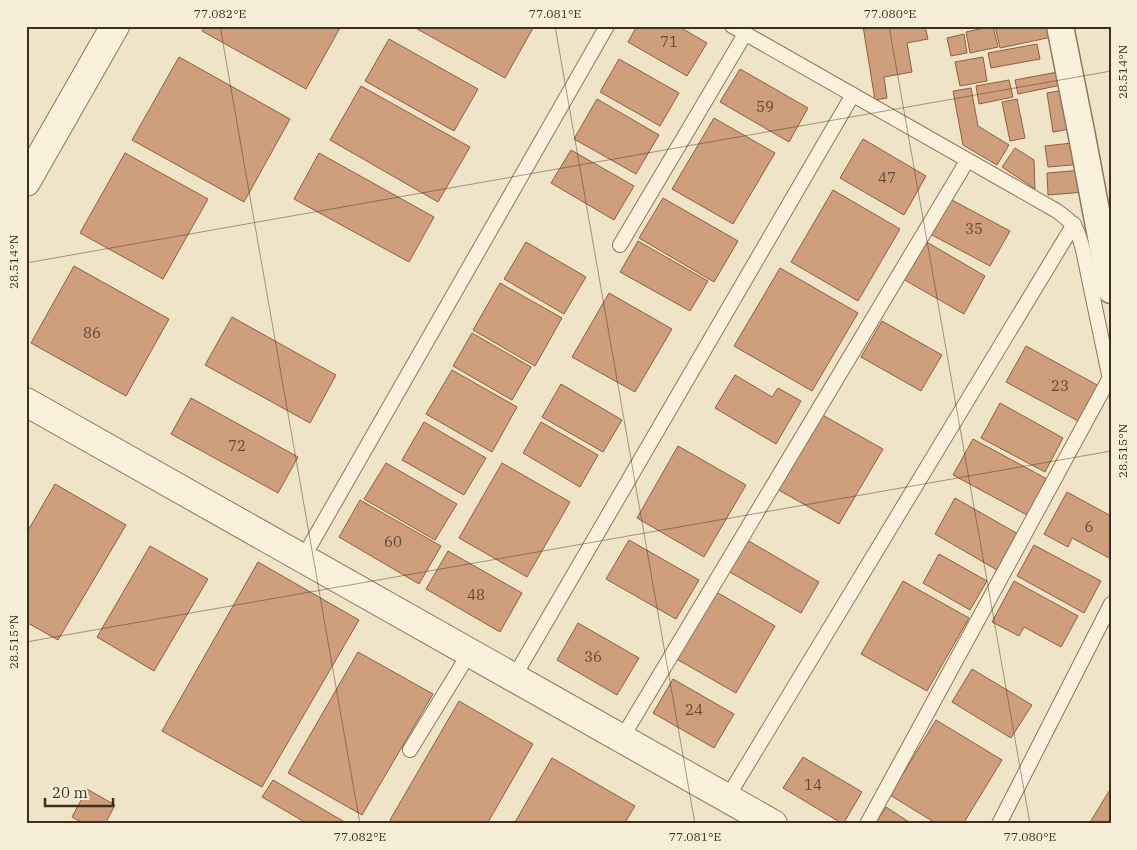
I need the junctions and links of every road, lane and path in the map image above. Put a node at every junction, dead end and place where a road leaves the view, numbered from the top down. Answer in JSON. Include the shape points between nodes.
{"nodes":[{"id":1,"x":115,"y":26,"type":"edge"},
{"id":2,"x":607,"y":26,"type":"edge"},
{"id":3,"x":732,"y":26,"type":"edge"},
{"id":4,"x":1060,"y":26,"type":"edge"},
{"id":5,"x":745,"y":34,"type":"junction"},
{"id":6,"x":852,"y":96,"type":"junction"},
{"id":7,"x":967,"y":161,"type":"junction"},
{"id":8,"x":26,"y":182,"type":"edge"},
{"id":9,"x":1074,"y":224,"type":"junction"},
{"id":10,"x":620,"y":245,"type":"dead end"},
{"id":11,"x":1111,"y":290,"type":"edge"},
{"id":12,"x":1110,"y":381,"type":"edge"},
{"id":13,"x":26,"y":402,"type":"edge"},
{"id":14,"x":303,"y":558,"type":"junction"},
{"id":15,"x":1111,"y":604,"type":"edge"},
{"id":16,"x":470,"y":652,"type":"junction"},
{"id":17,"x":514,"y":677,"type":"junction"},
{"id":18,"x":622,"y":738,"type":"junction"},
{"id":19,"x":410,"y":750,"type":"dead end"},
{"id":20,"x":727,"y":798,"type":"junction"},
{"id":21,"x":773,"y":824,"type":"edge"},
{"id":22,"x":867,"y":824,"type":"edge"},
{"id":23,"x":999,"y":824,"type":"edge"}],
"edges":[{"from":1,"to":8,"type":"street"},
{"from":2,"to":14,"type":"lane"},
{"from":3,"to":5,"type":"lane"},
{"from":4,"to":11,"type":"street"},
{"from":5,"to":6,"type":"lane"},
{"from":5,"to":10,"type":"lane"},
{"from":6,"to":7,"type":"lane"},
{"from":6,"to":17,"type":"lane"},
{"from":7,"to":9,"type":"lane","via":[[1057,211]]},
{"from":7,"to":18,"type":"lane"},
{"from":9,"to":12,"type":"lane","via":[[1083,250]]},
{"from":9,"to":20,"type":"lane"},
{"from":12,"to":22,"type":"lane"},
{"from":13,"to":14,"type":"street"},
{"from":14,"to":16,"type":"street"},
{"from":15,"to":23,"type":"lane"},
{"from":16,"to":17,"type":"street"},
{"from":16,"to":19,"type":"lane"},
{"from":17,"to":18,"type":"street"},
{"from":18,"to":20,"type":"street"},
{"from":20,"to":21,"type":"street"}]}
